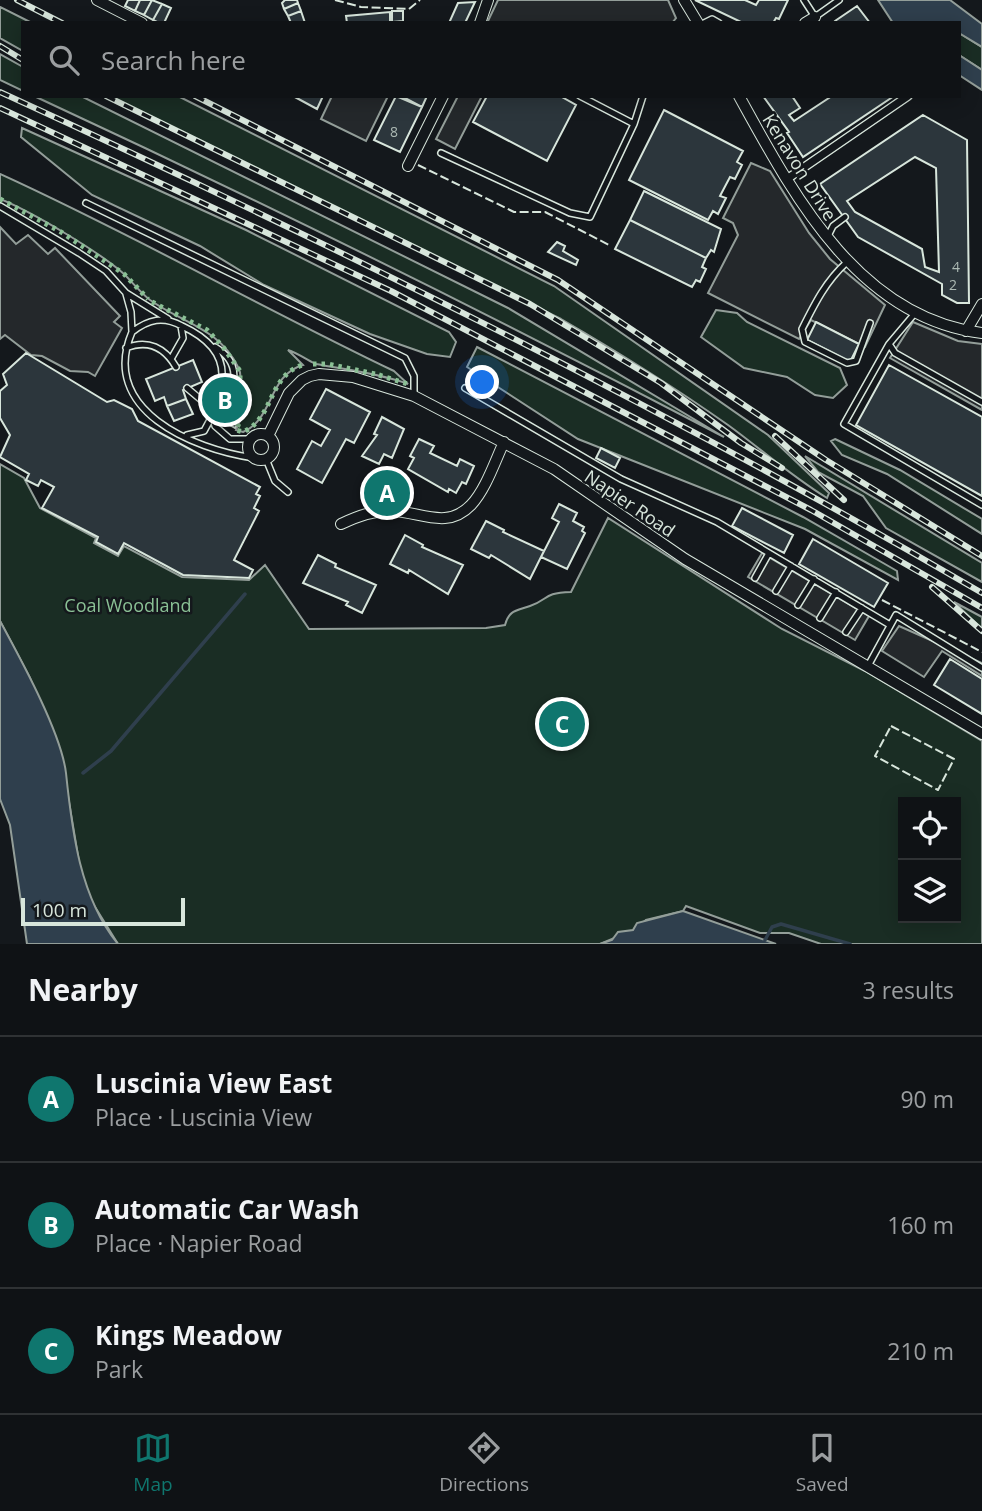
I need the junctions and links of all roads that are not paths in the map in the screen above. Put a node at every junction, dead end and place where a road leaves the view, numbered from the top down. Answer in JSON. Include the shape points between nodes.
{"nodes":[{"id":1,"x":97,"y":0,"type":"edge"},
{"id":2,"x":488,"y":0,"type":"edge"},
{"id":3,"x":684,"y":0,"type":"edge"},
{"id":4,"x":804,"y":0,"type":"edge"},
{"id":5,"x":839,"y":0,"type":"edge"},
{"id":6,"x":815,"y":16,"type":"junction"},
{"id":7,"x":138,"y":21,"type":"edge"},
{"id":8,"x":481,"y":21,"type":"edge"},
{"id":9,"x":696,"y":21,"type":"edge"},
{"id":10,"x":808,"y":21,"type":"edge"},
{"id":11,"x":442,"y":98,"type":"edge"},
{"id":12,"x":584,"y":98,"type":"edge"},
{"id":13,"x":641,"y":98,"type":"edge"},
{"id":14,"x":740,"y":98,"type":"edge"},
{"id":15,"x":905,"y":98,"type":"edge"},
{"id":16,"x":634,"y":124,"type":"junction"},
{"id":17,"x":441,"y":153,"type":"dead end"},
{"id":18,"x":408,"y":166,"type":"dead end"},
{"id":19,"x":787,"y":179,"type":"junction"},
{"id":20,"x":86,"y":203,"type":"dead end"},
{"id":21,"x":0,"y":206,"type":"edge"},
{"id":22,"x":845,"y":217,"type":"dead end"},
{"id":23,"x":828,"y":239,"type":"junction"},
{"id":24,"x":847,"y":261,"type":"junction"},
{"id":25,"x":126,"y":293,"type":"junction"},
{"id":26,"x":982,"y":304,"type":"edge"},
{"id":27,"x":916,"y":312,"type":"junction"},
{"id":28,"x":169,"y":319,"type":"junction"},
{"id":29,"x":870,"y":323,"type":"dead end"},
{"id":30,"x":179,"y":324,"type":"junction"},
{"id":31,"x":966,"y":331,"type":"junction"},
{"id":32,"x":132,"y":332,"type":"junction"},
{"id":33,"x":982,"y":333,"type":"edge"},
{"id":34,"x":889,"y":344,"type":"junction"},
{"id":35,"x":212,"y":345,"type":"junction"},
{"id":36,"x":126,"y":348,"type":"junction"},
{"id":37,"x":171,"y":359,"type":"junction"},
{"id":38,"x":176,"y":367,"type":"dead end"},
{"id":39,"x":187,"y":388,"type":"dead end"},
{"id":40,"x":465,"y":388,"type":"dead end"},
{"id":41,"x":231,"y":390,"type":"dead end"},
{"id":42,"x":414,"y":396,"type":"junction"},
{"id":43,"x":982,"y":402,"type":"edge"},
{"id":44,"x":224,"y":406,"type":"dead end"},
{"id":45,"x":212,"y":412,"type":"junction"},
{"id":46,"x":217,"y":430,"type":"junction"},
{"id":47,"x":185,"y":435,"type":"junction"},
{"id":48,"x":268,"y":436,"type":"junction"},
{"id":49,"x":251,"y":439,"type":"junction"},
{"id":50,"x":504,"y":442,"type":"junction"},
{"id":51,"x":254,"y":458,"type":"junction"},
{"id":52,"x":266,"y":459,"type":"junction"},
{"id":53,"x":288,"y":492,"type":"dead end"},
{"id":54,"x":982,"y":505,"type":"edge"},
{"id":55,"x":341,"y":524,"type":"dead end"},
{"id":56,"x":769,"y":553,"type":"junction"},
{"id":57,"x":791,"y":566,"type":"junction"},
{"id":58,"x":755,"y":578,"type":"dead end"},
{"id":59,"x":814,"y":579,"type":"junction"},
{"id":60,"x":776,"y":591,"type":"dead end"},
{"id":61,"x":836,"y":592,"type":"junction"},
{"id":62,"x":798,"y":605,"type":"dead end"},
{"id":63,"x":862,"y":608,"type":"junction"},
{"id":64,"x":820,"y":618,"type":"dead end"},
{"id":65,"x":890,"y":625,"type":"junction"},
{"id":66,"x":846,"y":632,"type":"dead end"},
{"id":67,"x":868,"y":666,"type":"junction"},
{"id":68,"x":982,"y":668,"type":"edge"},
{"id":69,"x":982,"y":734,"type":"edge"}],
"edges":[{"from":1,"to":7,"type":"street"},
{"from":2,"to":8,"type":"street"},
{"from":3,"to":9,"type":"street"},
{"from":4,"to":6,"type":"lane"},
{"from":5,"to":6,"type":"lane"},
{"from":6,"to":10,"type":"street"},
{"from":11,"to":18,"type":"street"},
{"from":12,"to":16,"type":"lane"},
{"from":13,"to":16,"type":"lane"},
{"from":14,"to":19,"type":"street","name":"Kenavon Drive"},
{"from":15,"to":19,"type":"street"},
{"from":16,"to":17,"type":"lane","via":[[590,216],[570,214]]},
{"from":19,"to":23,"type":"street","name":"Kenavon Drive"},
{"from":20,"to":42,"type":"lane","via":[[405,358],[414,376]]},
{"from":21,"to":25,"type":"lane","via":[[106,271]]},
{"from":22,"to":23,"type":"lane","via":[[833,226]]},
{"from":23,"to":24,"type":"street","name":"Kenavon Drive"},
{"from":24,"to":27,"type":"street","name":"Kenavon Drive"},
{"from":24,"to":29,"type":"lane","via":[[828,280],[802,329],[805,342],[847,363],[856,361]]},
{"from":25,"to":28,"type":"lane"},
{"from":25,"to":32,"type":"lane"},
{"from":26,"to":31,"type":"street"},
{"from":27,"to":31,"type":"street","name":"Kenavon Drive"},
{"from":27,"to":34,"type":"lane"},
{"from":28,"to":30,"type":"lane"},
{"from":28,"to":32,"type":"lane","via":[[148,322]]},
{"from":30,"to":35,"type":"lane"},
{"from":30,"to":37,"type":"lane","via":[[183,336]]},
{"from":31,"to":33,"type":"street","name":"Kenavon Drive"},
{"from":32,"to":36,"type":"lane"},
{"from":34,"to":43,"type":"lane","via":[[895,353]]},
{"from":34,"to":54,"type":"lane","via":[[844,424]]},
{"from":35,"to":41,"type":"lane","via":[[226,354],[233,366]]},
{"from":35,"to":45,"type":"lane","via":[[222,379]]},
{"from":36,"to":37,"type":"lane","via":[[150,345]]},
{"from":36,"to":47,"type":"lane","via":[[125,376],[141,407]]},
{"from":37,"to":38,"type":"lane"},
{"from":39,"to":45,"type":"lane"},
{"from":40,"to":56,"type":"lane","via":[[621,479],[717,522]]},
{"from":42,"to":48,"type":"street","name":"Napier Road","via":[[380,383],[319,374],[295,386]]},
{"from":42,"to":50,"type":"street","name":"Napier Road"},
{"from":44,"to":46,"type":"lane"},
{"from":45,"to":46,"type":"lane"},
{"from":45,"to":47,"type":"lane","via":[[204,431]]},
{"from":46,"to":49,"type":"lane","via":[[230,439]]},
{"from":47,"to":51,"type":"lane"},
{"from":48,"to":49,"type":"street"},
{"from":48,"to":52,"type":"street","via":[[274,448]]},
{"from":49,"to":51,"type":"street","via":[[249,451]]},
{"from":50,"to":55,"type":"street","via":[[471,504],[457,515],[440,519],[374,511]]},
{"from":50,"to":67,"type":"street","name":"Napier Road","via":[[554,470],[685,559]]},
{"from":51,"to":52,"type":"street"},
{"from":52,"to":53,"type":"lane","via":[[275,481]]},
{"from":56,"to":57,"type":"lane"},
{"from":56,"to":58,"type":"lane"},
{"from":57,"to":59,"type":"lane"},
{"from":57,"to":60,"type":"lane"},
{"from":59,"to":61,"type":"lane"},
{"from":59,"to":62,"type":"lane"},
{"from":61,"to":63,"type":"lane"},
{"from":61,"to":64,"type":"lane"},
{"from":63,"to":65,"type":"lane"},
{"from":63,"to":66,"type":"lane"},
{"from":65,"to":67,"type":"lane"},
{"from":65,"to":68,"type":"lane","via":[[896,615]]},
{"from":67,"to":69,"type":"street","name":"Napier Road"}]}
